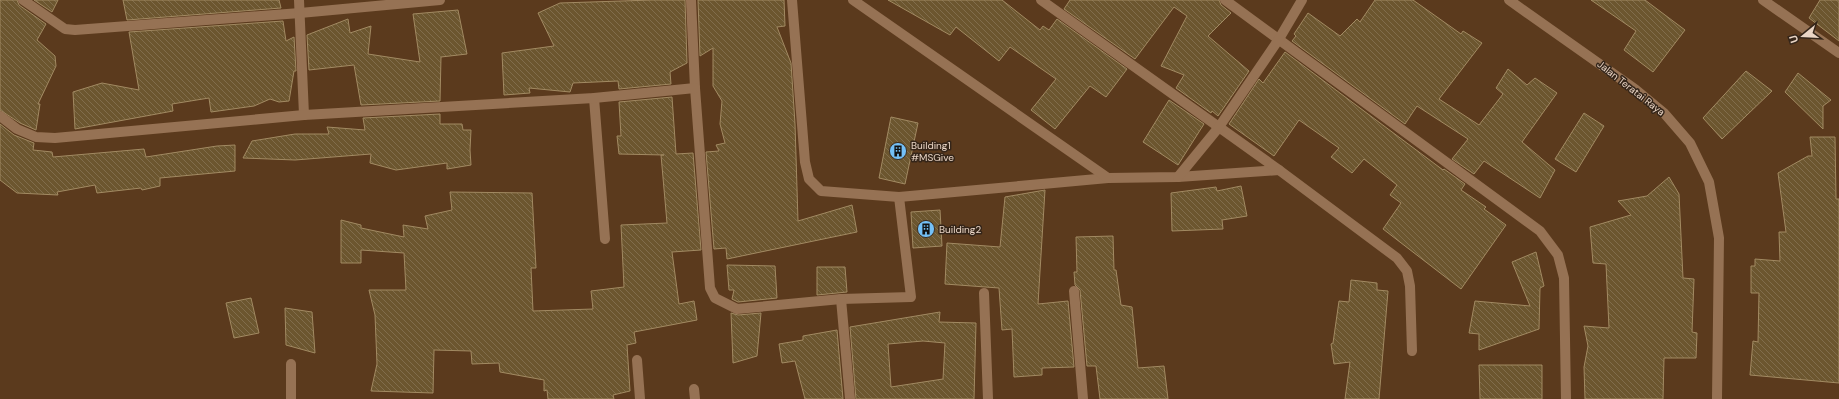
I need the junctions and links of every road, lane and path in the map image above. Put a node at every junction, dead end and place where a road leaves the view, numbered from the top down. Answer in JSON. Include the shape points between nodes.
{"nodes":[{"id":1,"x":22,"y":0,"type":"edge"},
{"id":2,"x":299,"y":0,"type":"edge"},
{"id":3,"x":440,"y":0,"type":"edge"},
{"id":4,"x":691,"y":0,"type":"edge"},
{"id":5,"x":792,"y":0,"type":"edge"},
{"id":6,"x":853,"y":0,"type":"edge"},
{"id":7,"x":1041,"y":0,"type":"edge"},
{"id":8,"x":1225,"y":0,"type":"edge"},
{"id":9,"x":1302,"y":0,"type":"edge"},
{"id":10,"x":1509,"y":0,"type":"edge"},
{"id":11,"x":1763,"y":0,"type":"edge"},
{"id":12,"x":300,"y":13,"type":"junction"},
{"id":13,"x":1279,"y":39,"type":"junction"},
{"id":14,"x":1839,"y":53,"type":"edge"},
{"id":15,"x":695,"y":88,"type":"junction"},
{"id":16,"x":594,"y":98,"type":"junction"},
{"id":17,"x":304,"y":115,"type":"junction"},
{"id":18,"x":0,"y":116,"type":"edge"},
{"id":19,"x":1219,"y":127,"type":"junction"},
{"id":20,"x":1279,"y":170,"type":"junction"},
{"id":21,"x":1178,"y":177,"type":"junction"},
{"id":22,"x":1108,"y":178,"type":"junction"},
{"id":23,"x":899,"y":197,"type":"junction"},
{"id":24,"x":605,"y":239,"type":"dead end"},
{"id":25,"x":1074,"y":291,"type":"dead end"},
{"id":26,"x":984,"y":293,"type":"dead end"},
{"id":27,"x":841,"y":299,"type":"junction"},
{"id":28,"x":1412,"y":351,"type":"dead end"},
{"id":29,"x":638,"y":360,"type":"dead end"},
{"id":30,"x":291,"y":364,"type":"dead end"},
{"id":31,"x":291,"y":399,"type":"edge"},
{"id":32,"x":640,"y":399,"type":"edge"},
{"id":33,"x":850,"y":399,"type":"edge"},
{"id":34,"x":988,"y":399,"type":"edge"},
{"id":35,"x":1083,"y":399,"type":"edge"},
{"id":36,"x":1566,"y":399,"type":"edge"},
{"id":37,"x":1717,"y":399,"type":"edge"}],
"edges":[{"from":1,"to":12,"type":"street","via":[[65,29],[75,30]]},
{"from":2,"to":12,"type":"street"},
{"from":3,"to":12,"type":"street"},
{"from":4,"to":15,"type":"street"},
{"from":5,"to":23,"type":"street","via":[[805,162],[809,179],[821,191]]},
{"from":6,"to":22,"type":"street"},
{"from":7,"to":19,"type":"street"},
{"from":8,"to":13,"type":"street"},
{"from":9,"to":13,"type":"street"},
{"from":10,"to":37,"type":"street","name":"Jalan Teratai Raya","via":[[1635,89],[1664,113],[1690,143],[1709,182],[1719,238]]},
{"from":11,"to":14,"type":"street"},
{"from":12,"to":17,"type":"street"},
{"from":13,"to":19,"type":"street"},
{"from":13,"to":36,"type":"street","via":[[1540,231],[1558,255],[1564,278]]},
{"from":15,"to":16,"type":"street"},
{"from":15,"to":27,"type":"street","via":[[710,288],[715,298],[737,308]]},
{"from":16,"to":17,"type":"street"},
{"from":16,"to":24,"type":"street"},
{"from":17,"to":18,"type":"street","via":[[55,138],[36,137],[17,129]]},
{"from":19,"to":20,"type":"street"},
{"from":19,"to":21,"type":"street"},
{"from":20,"to":21,"type":"street"},
{"from":20,"to":28,"type":"street","via":[[1397,258],[1407,271],[1410,286]]},
{"from":21,"to":22,"type":"street"},
{"from":22,"to":23,"type":"street"},
{"from":23,"to":27,"type":"street","via":[[911,297]]},
{"from":25,"to":35,"type":"street"},
{"from":26,"to":34,"type":"street"},
{"from":27,"to":33,"type":"street"},
{"from":29,"to":32,"type":"street"},
{"from":30,"to":31,"type":"street"}]}
